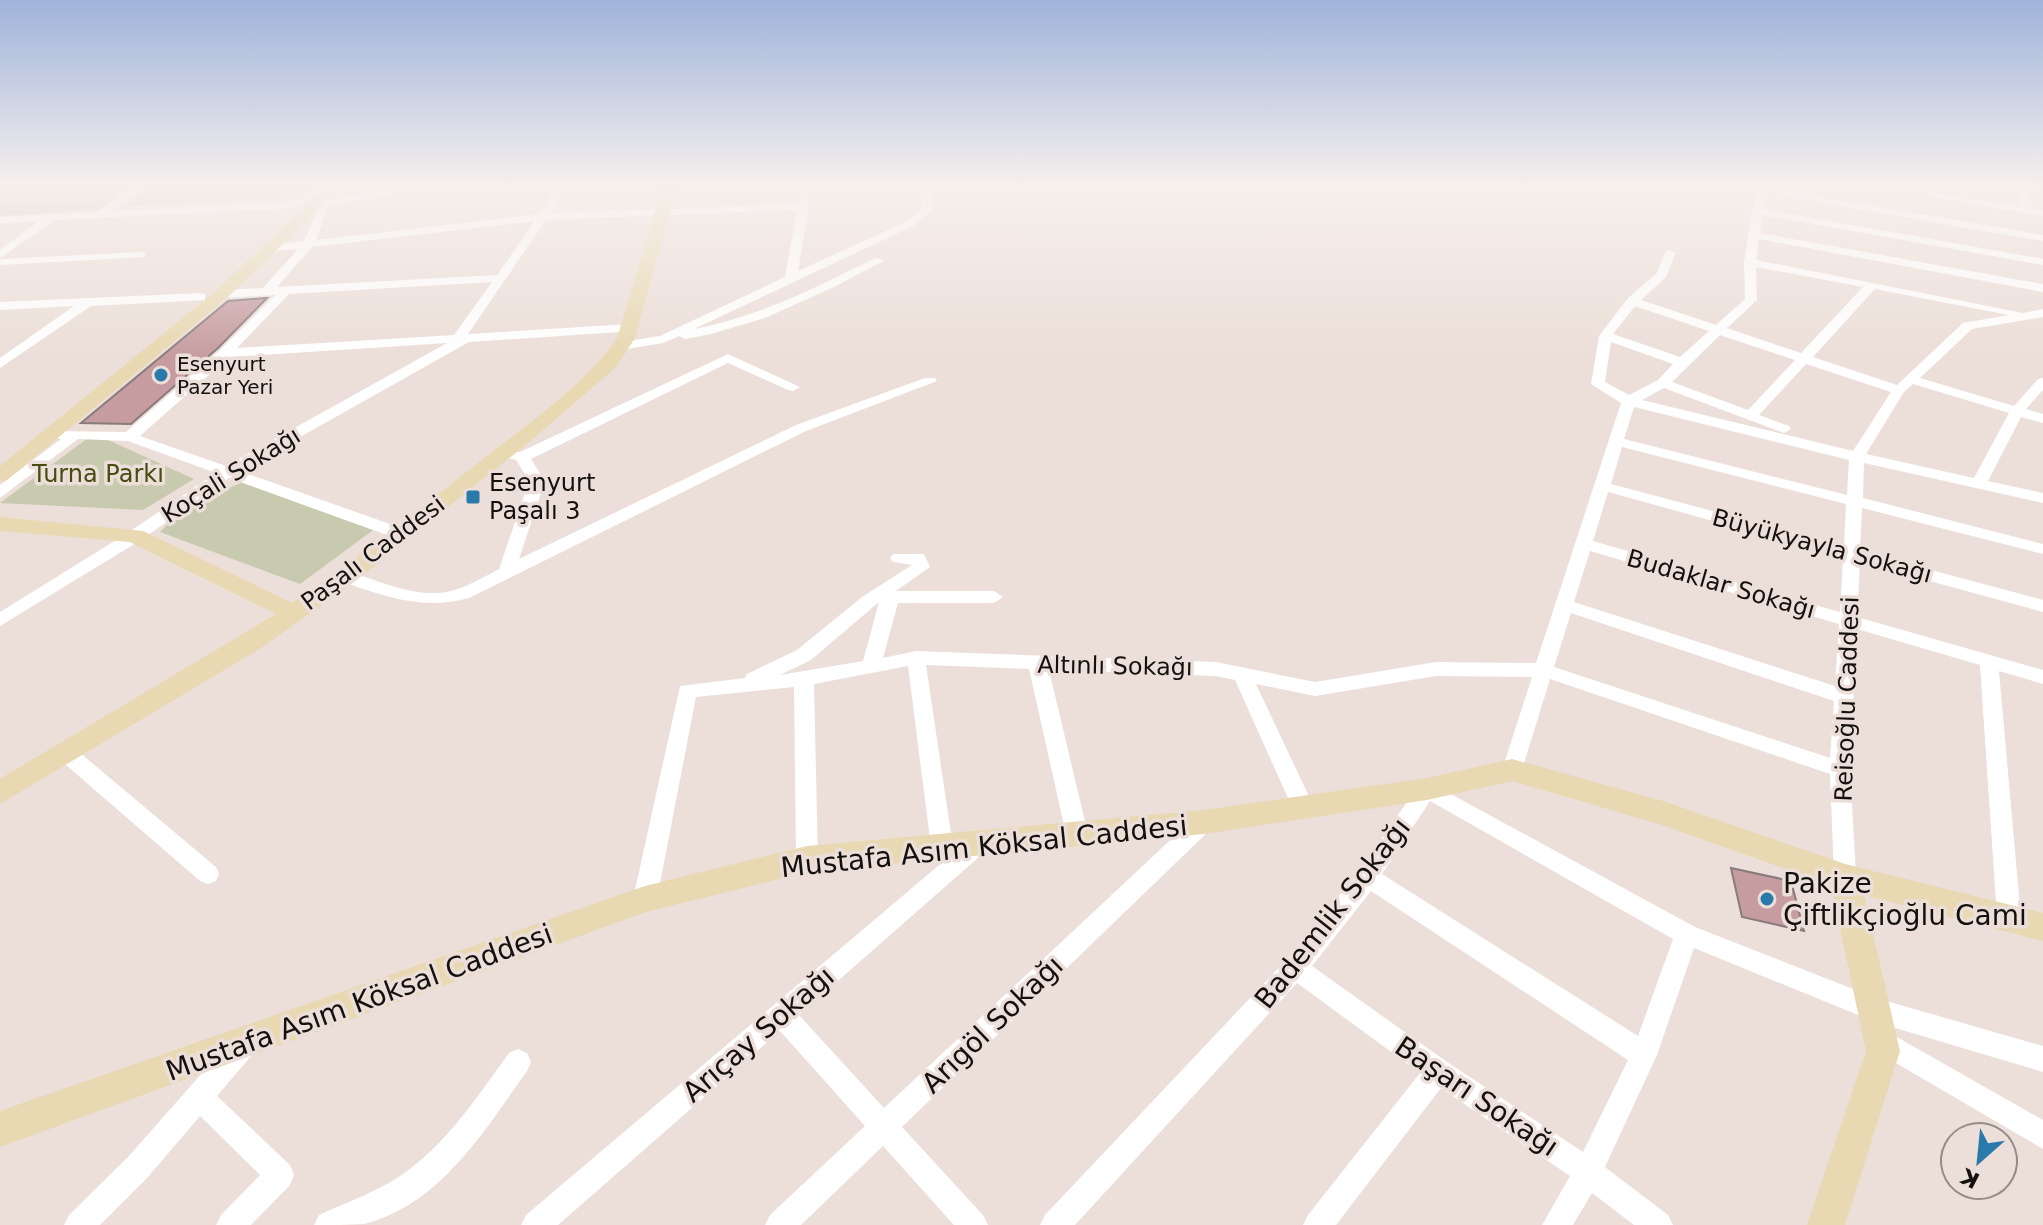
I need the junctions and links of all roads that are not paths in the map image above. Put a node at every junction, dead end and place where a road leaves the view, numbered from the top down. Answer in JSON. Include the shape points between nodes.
{"nodes":[{"id":1,"x":16,"y":243,"type":"edge"},
{"id":2,"x":263,"y":243,"type":"edge"},
{"id":3,"x":277,"y":243,"type":"edge"},
{"id":4,"x":315,"y":243,"type":"edge"},
{"id":5,"x":524,"y":243,"type":"edge"},
{"id":6,"x":653,"y":243,"type":"edge"},
{"id":7,"x":797,"y":243,"type":"edge"},
{"id":8,"x":867,"y":243,"type":"edge"},
{"id":9,"x":1753,"y":243,"type":"edge"},
{"id":10,"x":1799,"y":243,"type":"edge"},
{"id":11,"x":1938,"y":243,"type":"edge"},
{"id":12,"x":1970,"y":243,"type":"edge"},
{"id":13,"x":308,"y":244,"type":"junction"},
{"id":14,"x":273,"y":248,"type":"junction"},
{"id":15,"x":1971,"y":249,"type":"junction"},
{"id":16,"x":1670,"y":252,"type":"dead end"},
{"id":17,"x":0,"y":255,"type":"edge"},
{"id":18,"x":141,"y":255,"type":"dead end"},
{"id":19,"x":879,"y":260,"type":"dead end"},
{"id":20,"x":0,"y":262,"type":"edge"},
{"id":21,"x":1750,"y":262,"type":"junction"},
{"id":22,"x":2043,"y":262,"type":"edge"},
{"id":23,"x":1975,"y":275,"type":"junction"},
{"id":24,"x":499,"y":278,"type":"junction"},
{"id":25,"x":791,"y":279,"type":"junction"},
{"id":26,"x":1872,"y":285,"type":"junction"},
{"id":27,"x":2043,"y":288,"type":"edge"},
{"id":28,"x":285,"y":291,"type":"junction"},
{"id":29,"x":266,"y":292,"type":"junction"},
{"id":30,"x":222,"y":294,"type":"junction"},
{"id":31,"x":201,"y":297,"type":"junction"},
{"id":32,"x":1632,"y":301,"type":"junction"},
{"id":33,"x":87,"y":303,"type":"junction"},
{"id":34,"x":1981,"y":305,"type":"junction"},
{"id":35,"x":0,"y":306,"type":"edge"},
{"id":36,"x":2038,"y":316,"type":"edge"},
{"id":37,"x":1717,"y":329,"type":"junction"},
{"id":38,"x":1605,"y":336,"type":"junction"},
{"id":39,"x":625,"y":337,"type":"junction"},
{"id":40,"x":462,"y":338,"type":"junction"},
{"id":41,"x":663,"y":339,"type":"junction"},
{"id":42,"x":225,"y":353,"type":"junction"},
{"id":43,"x":1804,"y":358,"type":"junction"},
{"id":44,"x":1682,"y":362,"type":"junction"},
{"id":45,"x":0,"y":363,"type":"edge"},
{"id":46,"x":930,"y":381,"type":"dead end"},
{"id":47,"x":2043,"y":382,"type":"edge"},
{"id":48,"x":1663,"y":383,"type":"junction"},
{"id":49,"x":1904,"y":385,"type":"junction"},
{"id":50,"x":793,"y":387,"type":"dead end"},
{"id":51,"x":1629,"y":401,"type":"junction"},
{"id":52,"x":2017,"y":411,"type":"junction"},
{"id":53,"x":1750,"y":416,"type":"junction"},
{"id":54,"x":2043,"y":419,"type":"edge"},
{"id":55,"x":54,"y":434,"type":"junction"},
{"id":56,"x":76,"y":434,"type":"junction"},
{"id":57,"x":130,"y":437,"type":"junction"},
{"id":58,"x":1616,"y":441,"type":"junction"},
{"id":59,"x":512,"y":455,"type":"junction"},
{"id":60,"x":1857,"y":457,"type":"junction"},
{"id":61,"x":0,"y":459,"type":"edge"},
{"id":62,"x":227,"y":472,"type":"junction"},
{"id":63,"x":0,"y":476,"type":"edge"},
{"id":64,"x":1979,"y":484,"type":"junction"},
{"id":65,"x":1602,"y":486,"type":"junction"},
{"id":66,"x":0,"y":493,"type":"edge"},
{"id":67,"x":2043,"y":498,"type":"edge"},
{"id":68,"x":1855,"y":503,"type":"junction"},
{"id":69,"x":0,"y":524,"type":"edge"},
{"id":70,"x":401,"y":534,"type":"junction"},
{"id":71,"x":135,"y":536,"type":"junction"},
{"id":72,"x":1583,"y":544,"type":"junction"},
{"id":73,"x":2043,"y":549,"type":"edge"},
{"id":74,"x":1853,"y":555,"type":"junction"},
{"id":75,"x":899,"y":558,"type":"dead end"},
{"id":76,"x":506,"y":574,"type":"junction"},
{"id":77,"x":346,"y":577,"type":"junction"},
{"id":78,"x":994,"y":597,"type":"dead end"},
{"id":79,"x":1564,"y":605,"type":"junction"},
{"id":80,"x":2043,"y":606,"type":"edge"},
{"id":81,"x":294,"y":613,"type":"junction"},
{"id":82,"x":0,"y":620,"type":"edge"},
{"id":83,"x":1850,"y":622,"type":"junction"},
{"id":84,"x":916,"y":658,"type":"junction"},
{"id":85,"x":1989,"y":661,"type":"junction"},
{"id":86,"x":1038,"y":665,"type":"junction"},
{"id":87,"x":871,"y":667,"type":"junction"},
{"id":88,"x":1543,"y":670,"type":"junction"},
{"id":89,"x":1242,"y":674,"type":"junction"},
{"id":90,"x":2043,"y":677,"type":"edge"},
{"id":91,"x":804,"y":679,"type":"junction"},
{"id":92,"x":741,"y":685,"type":"junction"},
{"id":93,"x":1845,"y":697,"type":"junction"},
{"id":94,"x":66,"y":753,"type":"junction"},
{"id":95,"x":1840,"y":769,"type":"junction"},
{"id":96,"x":1512,"y":770,"type":"junction"},
{"id":97,"x":1427,"y":789,"type":"junction"},
{"id":98,"x":0,"y":793,"type":"edge"},
{"id":99,"x":1303,"y":807,"type":"junction"},
{"id":100,"x":1204,"y":822,"type":"junction"},
{"id":101,"x":1077,"y":834,"type":"junction"},
{"id":102,"x":979,"y":844,"type":"junction"},
{"id":103,"x":942,"y":847,"type":"junction"},
{"id":104,"x":807,"y":859,"type":"junction"},
{"id":105,"x":208,"y":874,"type":"dead end"},
{"id":106,"x":1368,"y":877,"type":"junction"},
{"id":107,"x":1845,"y":877,"type":"junction"},
{"id":108,"x":645,"y":899,"type":"junction"},
{"id":109,"x":2009,"y":918,"type":"junction"},
{"id":110,"x":2043,"y":927,"type":"edge"},
{"id":111,"x":1687,"y":934,"type":"junction"},
{"id":112,"x":1295,"y":968,"type":"junction"},
{"id":113,"x":781,"y":1014,"type":"junction"},
{"id":114,"x":1878,"y":1025,"type":"junction"},
{"id":115,"x":244,"y":1044,"type":"junction"},
{"id":116,"x":1644,"y":1055,"type":"junction"},
{"id":117,"x":2043,"y":1059,"type":"edge"},
{"id":118,"x":518,"y":1062,"type":"dead end"},
{"id":119,"x":1438,"y":1071,"type":"junction"},
{"id":120,"x":199,"y":1097,"type":"junction"},
{"id":121,"x":884,"y":1127,"type":"junction"},
{"id":122,"x":0,"y":1129,"type":"edge"},
{"id":123,"x":2043,"y":1135,"type":"edge"},
{"id":124,"x":1588,"y":1172,"type":"junction"},
{"id":125,"x":79,"y":1225,"type":"edge"},
{"id":126,"x":231,"y":1225,"type":"edge"},
{"id":127,"x":329,"y":1225,"type":"edge"},
{"id":128,"x":536,"y":1225,"type":"edge"},
{"id":129,"x":780,"y":1225,"type":"edge"},
{"id":130,"x":973,"y":1225,"type":"edge"},
{"id":131,"x":1055,"y":1225,"type":"edge"},
{"id":132,"x":1318,"y":1225,"type":"edge"},
{"id":133,"x":1557,"y":1225,"type":"edge"},
{"id":134,"x":1658,"y":1225,"type":"edge"},
{"id":135,"x":1826,"y":1225,"type":"edge"}],
"edges":[{"from":1,"to":17,"type":"street"},
{"from":2,"to":31,"type":"street"},
{"from":3,"to":14,"type":"street"},
{"from":4,"to":13,"type":"street"},
{"from":5,"to":24,"type":"street"},
{"from":6,"to":39,"type":"street","name":"Paşalı Caddesi"},
{"from":7,"to":25,"type":"street"},
{"from":8,"to":25,"type":"street"},
{"from":9,"to":21,"type":"street"},
{"from":10,"to":23,"type":"street"},
{"from":11,"to":15,"type":"street"},
{"from":12,"to":15,"type":"street"},
{"from":13,"to":14,"type":"street"},
{"from":13,"to":29,"type":"street"},
{"from":14,"to":30,"type":"street"},
{"from":15,"to":22,"type":"street"},
{"from":15,"to":23,"type":"street"},
{"from":16,"to":32,"type":"street","via":[[1662,274]]},
{"from":18,"to":20,"type":"street"},
{"from":19,"to":41,"type":"street","via":[[808,297],[717,331]]},
{"from":21,"to":26,"type":"street"},
{"from":21,"to":37,"type":"street","via":[[1751,300]]},
{"from":23,"to":27,"type":"street"},
{"from":23,"to":34,"type":"street"},
{"from":24,"to":28,"type":"street"},
{"from":24,"to":40,"type":"street"},
{"from":25,"to":41,"type":"street"},
{"from":26,"to":34,"type":"street"},
{"from":26,"to":43,"type":"street"},
{"from":28,"to":29,"type":"street"},
{"from":28,"to":42,"type":"street"},
{"from":29,"to":30,"type":"street"},
{"from":30,"to":55,"type":"street"},
{"from":31,"to":33,"type":"street"},
{"from":31,"to":61,"type":"street"},
{"from":32,"to":37,"type":"street"},
{"from":32,"to":38,"type":"street"},
{"from":33,"to":35,"type":"street"},
{"from":33,"to":45,"type":"street"},
{"from":34,"to":36,"type":"street"},
{"from":36,"to":49,"type":"street","name":"Reisoğlu Caddesi","via":[[1968,326]]},
{"from":37,"to":43,"type":"street"},
{"from":37,"to":44,"type":"street"},
{"from":38,"to":44,"type":"street"},
{"from":38,"to":51,"type":"street","via":[[1598,384]]},
{"from":39,"to":40,"type":"street"},
{"from":39,"to":41,"type":"street"},
{"from":39,"to":59,"type":"street","name":"Paşalı Caddesi","via":[[610,363]]},
{"from":40,"to":42,"type":"street"},
{"from":40,"to":62,"type":"street","name":"Koçali Sokağı"},
{"from":42,"to":57,"type":"street"},
{"from":43,"to":49,"type":"street"},
{"from":43,"to":53,"type":"street"},
{"from":44,"to":48,"type":"street"},
{"from":46,"to":76,"type":"street","via":[[801,428]]},
{"from":47,"to":52,"type":"street"},
{"from":48,"to":51,"type":"street"},
{"from":48,"to":53,"type":"street"},
{"from":49,"to":52,"type":"street"},
{"from":49,"to":60,"type":"street","name":"Reisoğlu Caddesi"},
{"from":50,"to":59,"type":"street","via":[[728,358]]},
{"from":51,"to":58,"type":"street"},
{"from":51,"to":60,"type":"street"},
{"from":52,"to":54,"type":"street"},
{"from":52,"to":64,"type":"street"},
{"from":53,"to":60,"type":"street"},
{"from":55,"to":56,"type":"street"},
{"from":55,"to":63,"type":"street"},
{"from":56,"to":57,"type":"street"},
{"from":56,"to":66,"type":"street"},
{"from":57,"to":62,"type":"street"},
{"from":58,"to":65,"type":"street"},
{"from":58,"to":68,"type":"street"},
{"from":59,"to":70,"type":"street","name":"Paşalı Caddesi"},
{"from":59,"to":76,"type":"street","via":[[537,481]]},
{"from":60,"to":64,"type":"street"},
{"from":60,"to":68,"type":"street","name":"Reisoğlu Caddesi"},
{"from":62,"to":70,"type":"street"},
{"from":62,"to":71,"type":"street","name":"Koçali Sokağı"},
{"from":64,"to":67,"type":"street"},
{"from":65,"to":72,"type":"street"},
{"from":65,"to":74,"type":"street","name":"Büyükyayla Sokağı"},
{"from":68,"to":73,"type":"street"},
{"from":68,"to":74,"type":"street","name":"Reisoğlu Caddesi"},
{"from":69,"to":71,"type":"street"},
{"from":70,"to":77,"type":"street","name":"Paşalı Caddesi"},
{"from":71,"to":81,"type":"street"},
{"from":71,"to":82,"type":"street","name":"Koçali Sokağı"},
{"from":72,"to":79,"type":"street"},
{"from":72,"to":83,"type":"street","name":"Budaklar Sokağı"},
{"from":74,"to":80,"type":"street","name":"Büyükyayla Sokağı"},
{"from":74,"to":83,"type":"street","name":"Reisoğlu Caddesi"},
{"from":75,"to":92,"type":"street","via":[[918,558],[921,567],[868,601],[804,655]]},
{"from":76,"to":77,"type":"street","via":[[463,594],[431,601]]},
{"from":77,"to":81,"type":"street","name":"Paşalı Caddesi"},
{"from":78,"to":87,"type":"street","via":[[893,597],[886,605]]},
{"from":79,"to":88,"type":"street"},
{"from":79,"to":93,"type":"street"},
{"from":81,"to":94,"type":"street","name":"Paşalı Caddesi"},
{"from":83,"to":85,"type":"street","name":"Budaklar Sokağı"},
{"from":83,"to":93,"type":"street","name":"Reisoğlu Caddesi"},
{"from":84,"to":86,"type":"street","name":"Altınlı Sokağı"},
{"from":84,"to":87,"type":"street","name":"Altınlı Sokağı"},
{"from":84,"to":103,"type":"street"},
{"from":85,"to":90,"type":"street","name":"Budaklar Sokağı"},
{"from":85,"to":109,"type":"street"},
{"from":86,"to":89,"type":"street","name":"Altınlı Sokağı"},
{"from":86,"to":101,"type":"street"},
{"from":87,"to":91,"type":"street","name":"Altınlı Sokağı"},
{"from":88,"to":89,"type":"street","name":"Altınlı Sokağı","via":[[1436,669],[1315,689]]},
{"from":88,"to":95,"type":"street","name":"Altınlı Sokağı"},
{"from":88,"to":96,"type":"street"},
{"from":89,"to":99,"type":"street"},
{"from":91,"to":92,"type":"street","name":"Altınlı Sokağı"},
{"from":91,"to":104,"type":"street"},
{"from":92,"to":108,"type":"street","name":"Altınlı Sokağı","via":[[687,691]]},
{"from":93,"to":95,"type":"street","name":"Reisoğlu Caddesi"},
{"from":94,"to":98,"type":"street","name":"Paşalı Caddesi"},
{"from":94,"to":105,"type":"street"},
{"from":95,"to":107,"type":"street","name":"Reisoğlu Caddesi"},
{"from":96,"to":97,"type":"street","name":"Mustafa Asım Köksal Caddesi"},
{"from":96,"to":107,"type":"street","name":"Mustafa Asım Köksal Caddesi","via":[[1666,814]]},
{"from":97,"to":99,"type":"street","name":"Mustafa Asım Köksal Caddesi"},
{"from":97,"to":106,"type":"street","name":"Bademlik Sokağı"},
{"from":97,"to":111,"type":"street"},
{"from":99,"to":100,"type":"street","name":"Mustafa Asım Köksal Caddesi"},
{"from":100,"to":101,"type":"street","name":"Mustafa Asım Köksal Caddesi"},
{"from":100,"to":121,"type":"street","name":"Arıgöl Sokağı"},
{"from":101,"to":102,"type":"street","name":"Mustafa Asım Köksal Caddesi"},
{"from":102,"to":103,"type":"street","name":"Mustafa Asım Köksal Caddesi"},
{"from":102,"to":113,"type":"street","name":"Arıçay Sokağı"},
{"from":103,"to":104,"type":"street","name":"Mustafa Asım Köksal Caddesi"},
{"from":104,"to":108,"type":"street","name":"Mustafa Asım Köksal Caddesi"},
{"from":106,"to":112,"type":"street","name":"Bademlik Sokağı"},
{"from":106,"to":116,"type":"street"},
{"from":107,"to":109,"type":"street","name":"Mustafa Asım Köksal Caddesi"},
{"from":107,"to":114,"type":"street","name":"Reisoğlu Caddesi"},
{"from":108,"to":115,"type":"street","name":"Mustafa Asım Köksal Caddesi"},
{"from":109,"to":110,"type":"street","name":"Mustafa Asım Köksal Caddesi"},
{"from":111,"to":114,"type":"street"},
{"from":111,"to":116,"type":"street"},
{"from":112,"to":119,"type":"street","name":"Başarı Sokağı"},
{"from":112,"to":131,"type":"street","name":"Bademlik Sokağı"},
{"from":113,"to":121,"type":"street"},
{"from":113,"to":128,"type":"street","name":"Arıçay Sokağı"},
{"from":114,"to":117,"type":"street"},
{"from":114,"to":123,"type":"street"},
{"from":114,"to":135,"type":"street","name":"Reisoğlu Caddesi","via":[[1883,1051]]},
{"from":115,"to":120,"type":"street"},
{"from":115,"to":122,"type":"street","name":"Mustafa Asım Köksal Caddesi"},
{"from":116,"to":124,"type":"street"},
{"from":118,"to":127,"type":"street","via":[[458,1142],[425,1176]]},
{"from":119,"to":124,"type":"street","name":"Başarı Sokağı"},
{"from":119,"to":132,"type":"street"},
{"from":120,"to":125,"type":"street"},
{"from":120,"to":126,"type":"street","via":[[280,1175]]},
{"from":121,"to":129,"type":"street","name":"Arıgöl Sokağı"},
{"from":121,"to":130,"type":"street"},
{"from":124,"to":133,"type":"street"},
{"from":124,"to":134,"type":"street","name":"Başarı Sokağı"}]}
